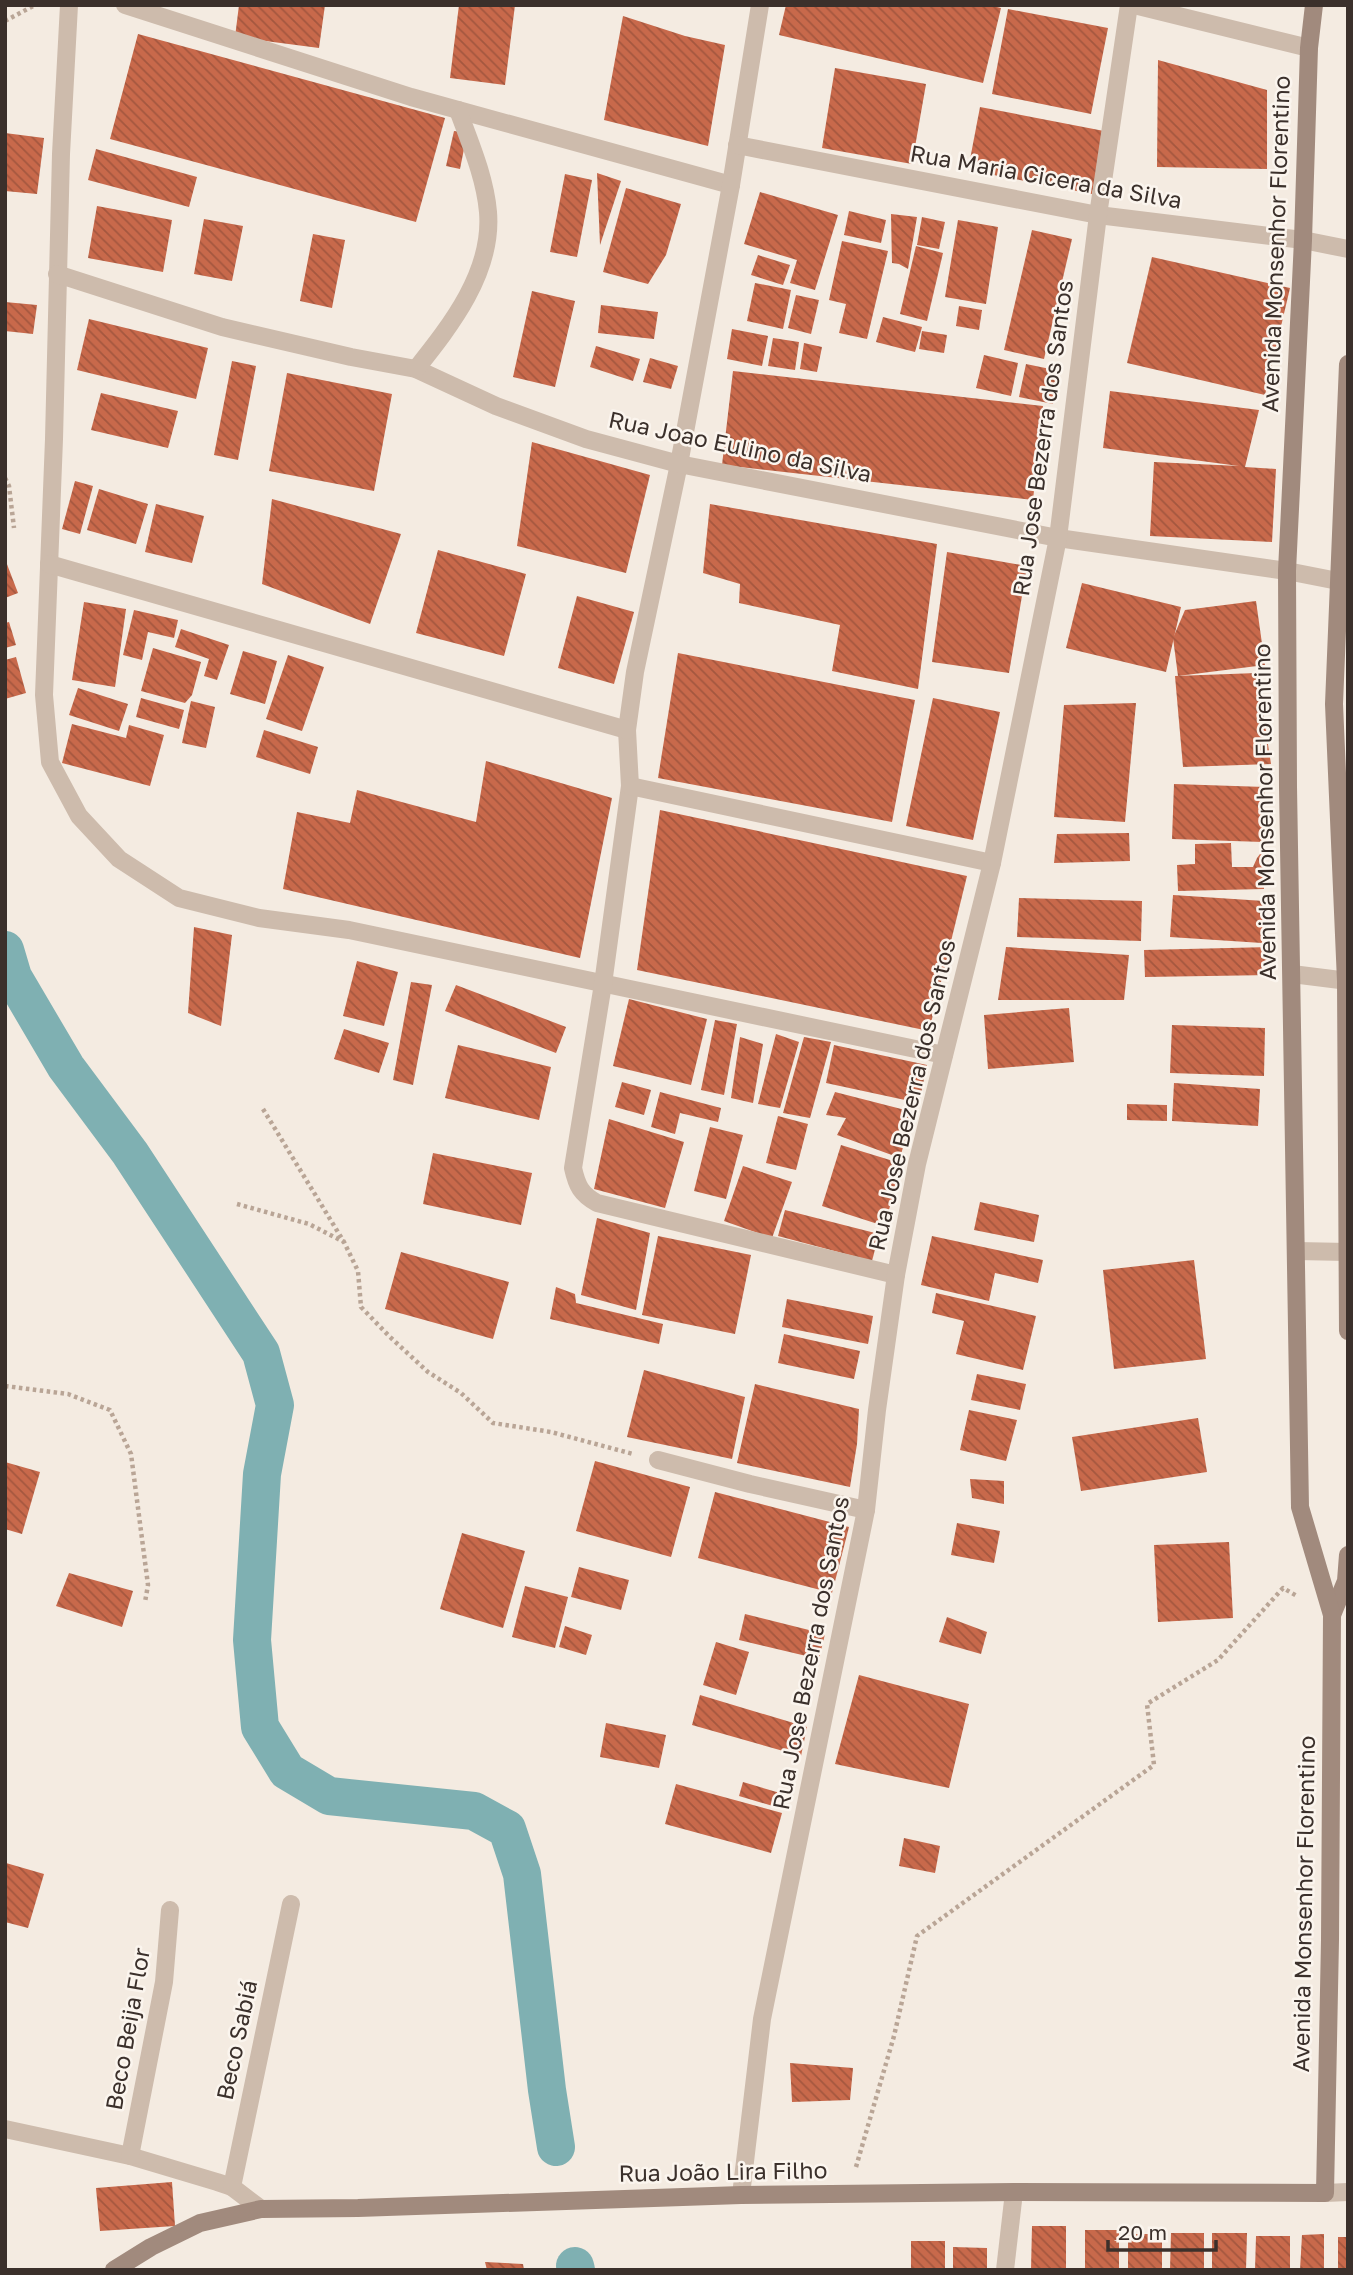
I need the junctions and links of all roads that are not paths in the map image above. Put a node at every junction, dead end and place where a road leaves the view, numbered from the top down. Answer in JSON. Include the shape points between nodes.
{"nodes":[{"id":1,"x":69,"y":5,"type":"edge"},
{"id":2,"x":125,"y":5,"type":"edge"},
{"id":3,"x":760,"y":5,"type":"edge"},
{"id":4,"x":1132,"y":5,"type":"edge"},
{"id":5,"x":1314,"y":5,"type":"edge"},
{"id":6,"x":1309,"y":48,"type":"junction"},
{"id":7,"x":458,"y":110,"type":"junction"},
{"id":8,"x":737,"y":145,"type":"junction"},
{"id":9,"x":731,"y":185,"type":"junction"},
{"id":10,"x":1098,"y":215,"type":"junction"},
{"id":11,"x":1303,"y":240,"type":"junction"},
{"id":12,"x":1348,"y":249,"type":"edge"},
{"id":13,"x":57,"y":274,"type":"junction"},
{"id":14,"x":1348,"y":364,"type":"edge"},
{"id":15,"x":415,"y":369,"type":"junction"},
{"id":16,"x":679,"y":464,"type":"junction"},
{"id":17,"x":1058,"y":538,"type":"junction"},
{"id":18,"x":49,"y":564,"type":"junction"},
{"id":19,"x":1286,"y":571,"type":"junction"},
{"id":20,"x":1344,"y":582,"type":"edge"},
{"id":21,"x":627,"y":730,"type":"junction"},
{"id":22,"x":630,"y":786,"type":"junction"},
{"id":23,"x":992,"y":863,"type":"junction"},
{"id":24,"x":1292,"y":974,"type":"junction"},
{"id":25,"x":1347,"y":981,"type":"edge"},
{"id":26,"x":603,"y":985,"type":"junction"},
{"id":27,"x":944,"y":1055,"type":"junction"},
{"id":28,"x":1296,"y":1251,"type":"junction"},
{"id":29,"x":1347,"y":1252,"type":"edge"},
{"id":30,"x":896,"y":1275,"type":"junction"},
{"id":31,"x":1348,"y":1331,"type":"edge"},
{"id":32,"x":658,"y":1460,"type":"road end"},
{"id":33,"x":866,"y":1510,"type":"junction"},
{"id":34,"x":1348,"y":1555,"type":"edge"},
{"id":35,"x":1347,"y":1581,"type":"edge"},
{"id":36,"x":1332,"y":1615,"type":"junction"},
{"id":37,"x":291,"y":1904,"type":"dead end"},
{"id":38,"x":170,"y":1910,"type":"dead end"},
{"id":39,"x":5,"y":2129,"type":"edge"},
{"id":40,"x":130,"y":2156,"type":"junction"},
{"id":41,"x":232,"y":2187,"type":"junction"},
{"id":42,"x":1014,"y":2192,"type":"junction"},
{"id":43,"x":1348,"y":2192,"type":"edge"},
{"id":44,"x":1325,"y":2193,"type":"junction"},
{"id":45,"x":741,"y":2195,"type":"junction"},
{"id":46,"x":261,"y":2209,"type":"junction"},
{"id":47,"x":114,"y":2270,"type":"edge"},
{"id":48,"x":1005,"y":2270,"type":"edge"}],
"edges":[{"from":1,"to":13,"type":"street"},
{"from":2,"to":7,"type":"street"},
{"from":3,"to":8,"type":"street"},
{"from":4,"to":6,"type":"street"},
{"from":4,"to":10,"type":"street","name":"Rua Jose Bezerra dos Santos"},
{"from":5,"to":6,"type":"main road","name":"Avenida Monsenhor Florentino"},
{"from":6,"to":11,"type":"main road","name":"Avenida Monsenhor Florentino"},
{"from":7,"to":9,"type":"street"},
{"from":7,"to":15,"type":"street","via":[[485,191],[485,244],[466,299]]},
{"from":8,"to":9,"type":"street"},
{"from":8,"to":10,"type":"street","name":"Rua Maria Cicera da Silva"},
{"from":9,"to":16,"type":"street"},
{"from":10,"to":11,"type":"street","name":"Rua Maria Cicera da Silva"},
{"from":10,"to":17,"type":"street","name":"Rua Jose Bezerra dos Santos"},
{"from":11,"to":12,"type":"street","name":"Rua Maria Cicera da Silva"},
{"from":11,"to":19,"type":"main road","name":"Avenida Monsenhor Florentino"},
{"from":13,"to":15,"type":"street","name":"Rua Joao Eulino da Silva","via":[[222,327]]},
{"from":13,"to":18,"type":"street"},
{"from":14,"to":20,"type":"main road"},
{"from":15,"to":16,"type":"street","name":"Rua Joao Eulino da Silva","via":[[496,406],[586,439]]},
{"from":16,"to":17,"type":"street","name":"Rua Joao Eulino da Silva"},
{"from":16,"to":21,"type":"street"},
{"from":17,"to":19,"type":"street","name":"Rua Joao Eulino da Silva"},
{"from":17,"to":23,"type":"street","name":"Rua Jose Bezerra dos Santos"},
{"from":18,"to":21,"type":"street"},
{"from":18,"to":26,"type":"street","via":[[44,695],[50,762],[79,816],[119,859],[179,898],[259,918],[349,930]]},
{"from":19,"to":20,"type":"street","name":"Rua Joao Eulino da Silva"},
{"from":19,"to":24,"type":"main road","name":"Avenida Monsenhor Florentino"},
{"from":20,"to":25,"type":"main road","via":[[1334,704]]},
{"from":21,"to":22,"type":"street"},
{"from":22,"to":23,"type":"street"},
{"from":22,"to":26,"type":"street"},
{"from":23,"to":27,"type":"street","name":"Rua Jose Bezerra dos Santos"},
{"from":24,"to":25,"type":"street"},
{"from":24,"to":28,"type":"main road","name":"Avenida Monsenhor Florentino"},
{"from":25,"to":29,"type":"main road"},
{"from":26,"to":27,"type":"street"},
{"from":26,"to":30,"type":"street","via":[[573,1168],[586,1197]]},
{"from":27,"to":30,"type":"street","name":"Rua Jose Bezerra dos Santos"},
{"from":28,"to":29,"type":"street"},
{"from":28,"to":36,"type":"main road","name":"Avenida Monsenhor Florentino","via":[[1300,1507]]},
{"from":29,"to":31,"type":"main road"},
{"from":30,"to":33,"type":"street","name":"Rua Jose Bezerra dos Santos"},
{"from":32,"to":33,"type":"street"},
{"from":33,"to":45,"type":"street","name":"Rua Jose Bezerra dos Santos","via":[[762,2019]]},
{"from":34,"to":35,"type":"main road","name":"Avenida Monsenhor Florentino"},
{"from":35,"to":36,"type":"main road","name":"Avenida Monsenhor Florentino"},
{"from":36,"to":44,"type":"main road","name":"Avenida Monsenhor Florentino"},
{"from":37,"to":41,"type":"street","name":"Beco Sabiá"},
{"from":38,"to":40,"type":"street","name":"Beco Beija Flor","via":[[164,1982]]},
{"from":39,"to":40,"type":"street"},
{"from":40,"to":41,"type":"street"},
{"from":41,"to":46,"type":"street"},
{"from":42,"to":44,"type":"main road","name":"Rua João Lira Filho"},
{"from":42,"to":45,"type":"main road","name":"Rua João Lira Filho"},
{"from":42,"to":48,"type":"street"},
{"from":43,"to":44,"type":"street","name":"Rua João Lira Filho"},
{"from":45,"to":46,"type":"main road","name":"Rua João Lira Filho"},
{"from":46,"to":47,"type":"main road","name":"Rua João Lira Filho","via":[[200,2223]]}]}
